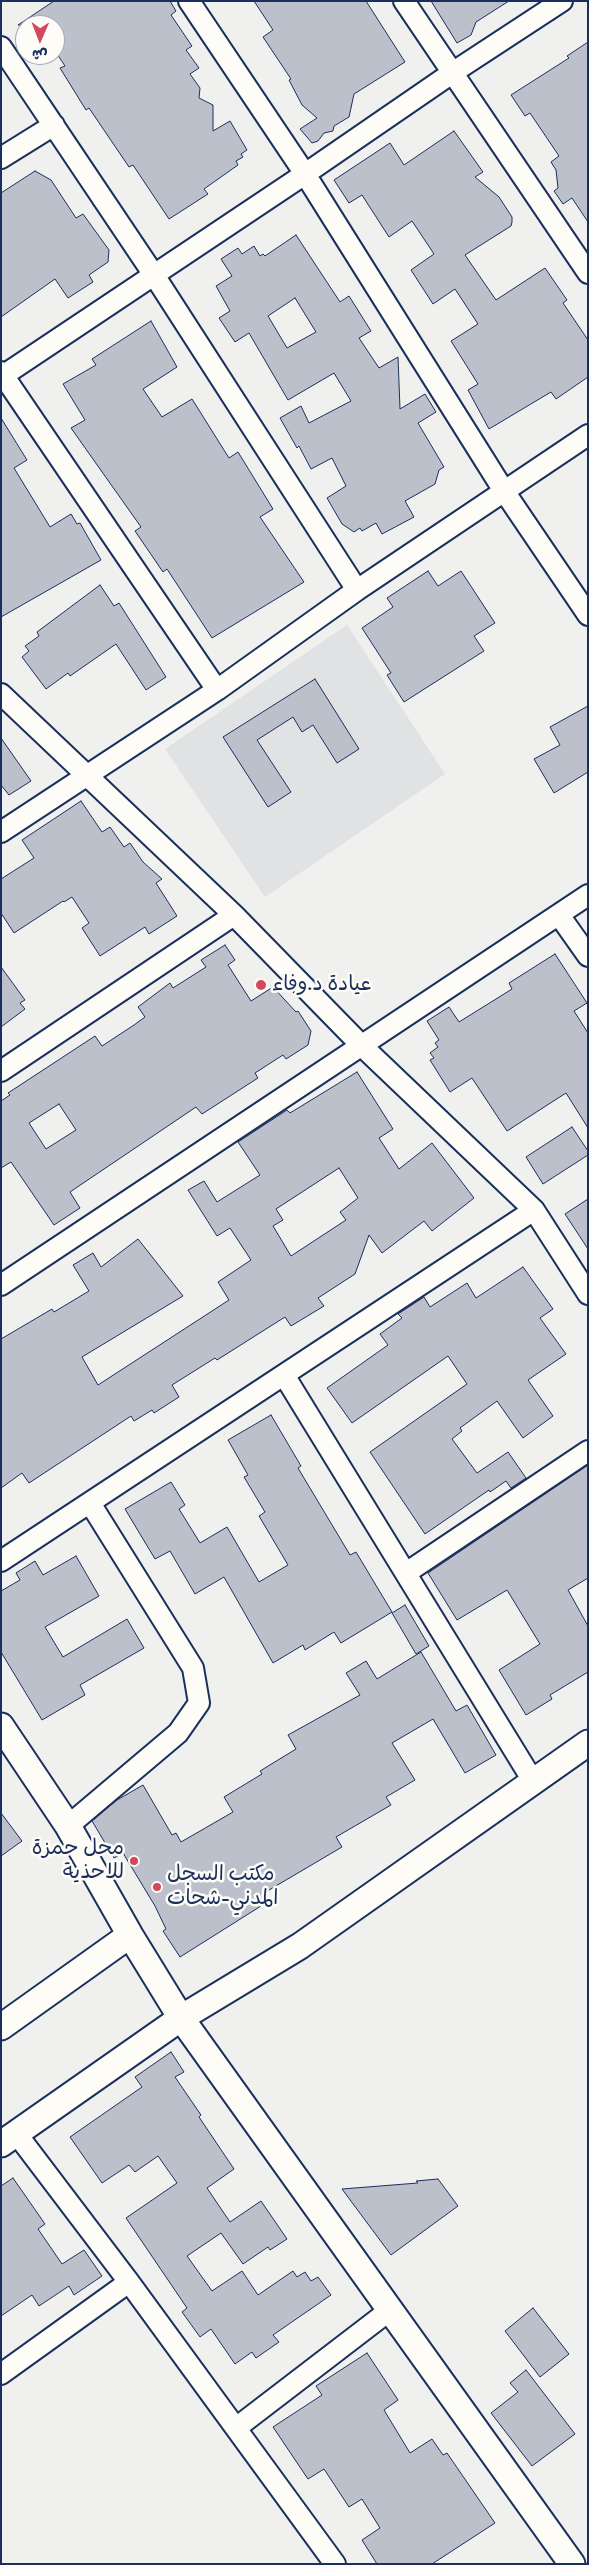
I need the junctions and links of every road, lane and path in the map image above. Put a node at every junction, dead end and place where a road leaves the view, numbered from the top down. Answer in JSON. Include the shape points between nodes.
{"nodes":[{"id":1,"x":189,"y":1,"type":"edge"},
{"id":2,"x":404,"y":1,"type":"edge"},
{"id":3,"x":562,"y":1,"type":"edge"},
{"id":4,"x":1,"y":46,"type":"edge"},
{"id":5,"x":452,"y":73,"type":"junction"},
{"id":6,"x":54,"y":125,"type":"junction"},
{"id":7,"x":1,"y":158,"type":"edge"},
{"id":8,"x":305,"y":174,"type":"junction"},
{"id":9,"x":588,"y":273,"type":"edge"},
{"id":10,"x":154,"y":275,"type":"junction"},
{"id":11,"x":2,"y":375,"type":"edge"},
{"id":12,"x":588,"y":435,"type":"edge"},
{"id":13,"x":504,"y":491,"type":"junction"},
{"id":14,"x":357,"y":590,"type":"junction"},
{"id":15,"x":588,"y":615,"type":"edge"},
{"id":16,"x":217,"y":690,"type":"junction"},
{"id":17,"x":1,"y":694,"type":"edge"},
{"id":18,"x":87,"y":775,"type":"junction"},
{"id":19,"x":1,"y":832,"type":"edge"},
{"id":20,"x":588,"y":896,"type":"edge"},
{"id":21,"x":234,"y":915,"type":"junction"},
{"id":22,"x":559,"y":915,"type":"junction"},
{"id":23,"x":588,"y":956,"type":"edge"},
{"id":24,"x":362,"y":1046,"type":"junction"},
{"id":25,"x":1,"y":1072,"type":"edge"},
{"id":26,"x":534,"y":1210,"type":"junction"},
{"id":27,"x":1,"y":1284,"type":"edge"},
{"id":28,"x":588,"y":1294,"type":"edge"},
{"id":29,"x":284,"y":1375,"type":"junction"},
{"id":30,"x":588,"y":1451,"type":"edge"},
{"id":31,"x":90,"y":1503,"type":"junction"},
{"id":32,"x":1,"y":1561,"type":"edge"},
{"id":33,"x":406,"y":1573,"type":"junction"},
{"id":34,"x":1,"y":1726,"type":"edge"},
{"id":35,"x":588,"y":1743,"type":"edge"},
{"id":36,"x":533,"y":1781,"type":"junction"},
{"id":37,"x":68,"y":1826,"type":"junction"},
{"id":38,"x":130,"y":1935,"type":"junction"},
{"id":39,"x":181,"y":2018,"type":"junction"},
{"id":40,"x":1,"y":2027,"type":"edge"},
{"id":41,"x":9,"y":2138,"type":"edge"},
{"id":42,"x":129,"y":2282,"type":"junction"},
{"id":43,"x":390,"y":2310,"type":"junction"},
{"id":44,"x":1,"y":2374,"type":"edge"},
{"id":45,"x":236,"y":2428,"type":"junction"},
{"id":46,"x":332,"y":2563,"type":"edge"},
{"id":47,"x":572,"y":2564,"type":"edge"}],
"edges":[{"from":1,"to":8,"type":"street"},
{"from":2,"to":5,"type":"street"},
{"from":3,"to":5,"type":"street"},
{"from":4,"to":6,"type":"street"},
{"from":5,"to":8,"type":"street"},
{"from":5,"to":9,"type":"street"},
{"from":6,"to":7,"type":"street"},
{"from":6,"to":10,"type":"street"},
{"from":8,"to":10,"type":"street"},
{"from":8,"to":13,"type":"street"},
{"from":10,"to":11,"type":"street"},
{"from":10,"to":14,"type":"street"},
{"from":11,"to":16,"type":"street"},
{"from":12,"to":13,"type":"street"},
{"from":13,"to":14,"type":"street"},
{"from":13,"to":15,"type":"street"},
{"from":14,"to":16,"type":"street"},
{"from":16,"to":18,"type":"street"},
{"from":17,"to":18,"type":"street"},
{"from":18,"to":19,"type":"street"},
{"from":18,"to":21,"type":"street"},
{"from":20,"to":22,"type":"street"},
{"from":21,"to":24,"type":"street"},
{"from":21,"to":25,"type":"street"},
{"from":22,"to":23,"type":"street"},
{"from":22,"to":24,"type":"street"},
{"from":24,"to":26,"type":"street"},
{"from":24,"to":27,"type":"street"},
{"from":26,"to":28,"type":"street"},
{"from":26,"to":29,"type":"street"},
{"from":29,"to":31,"type":"street"},
{"from":29,"to":33,"type":"street"},
{"from":30,"to":33,"type":"street"},
{"from":31,"to":32,"type":"street"},
{"from":31,"to":37,"type":"street","via":[[193,1668],[199,1703],[178,1733]]},
{"from":33,"to":36,"type":"street"},
{"from":34,"to":37,"type":"street"},
{"from":35,"to":36,"type":"street"},
{"from":36,"to":39,"type":"street","via":[[300,1946]]},
{"from":37,"to":38,"type":"street"},
{"from":38,"to":39,"type":"street"},
{"from":38,"to":40,"type":"street"},
{"from":39,"to":41,"type":"street"},
{"from":39,"to":43,"type":"street"},
{"from":41,"to":42,"type":"street"},
{"from":42,"to":44,"type":"street"},
{"from":42,"to":45,"type":"street"},
{"from":43,"to":45,"type":"street"},
{"from":43,"to":47,"type":"street"},
{"from":45,"to":46,"type":"street"}]}
